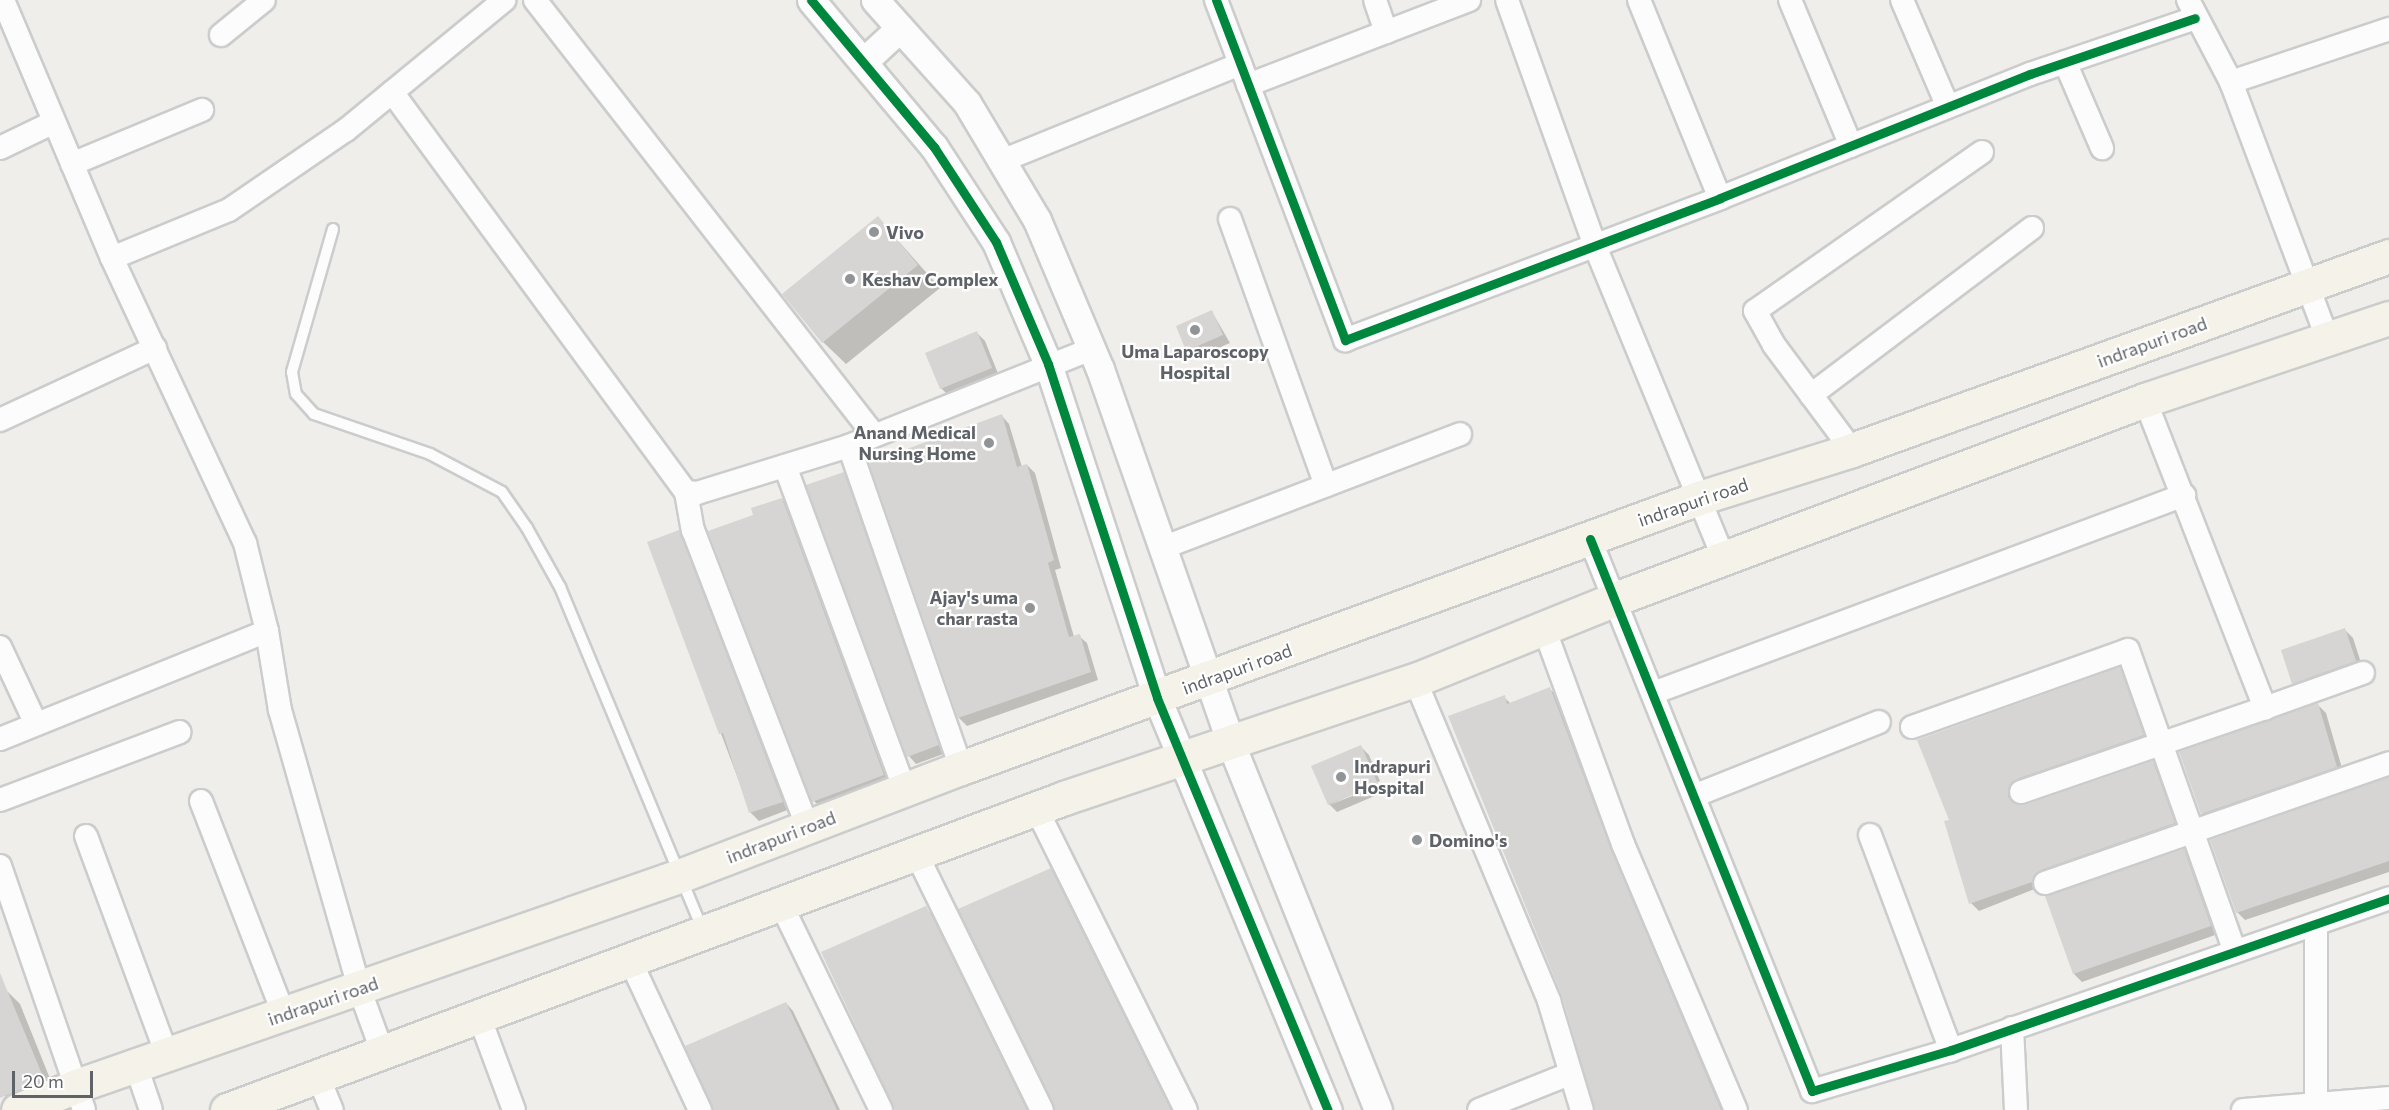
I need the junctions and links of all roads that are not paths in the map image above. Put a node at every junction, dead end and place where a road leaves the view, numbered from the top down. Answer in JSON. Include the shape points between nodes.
{"nodes":[{"id":1,"x":3,"y":0,"type":"edge"},
{"id":2,"x":264,"y":0,"type":"edge"},
{"id":3,"x":504,"y":0,"type":"edge"},
{"id":4,"x":535,"y":0,"type":"edge"},
{"id":5,"x":811,"y":0,"type":"edge"},
{"id":6,"x":875,"y":0,"type":"edge"},
{"id":7,"x":1216,"y":0,"type":"edge"},
{"id":8,"x":1375,"y":0,"type":"edge"},
{"id":9,"x":1470,"y":0,"type":"edge"},
{"id":10,"x":1507,"y":0,"type":"edge"},
{"id":11,"x":1639,"y":0,"type":"edge"},
{"id":12,"x":1790,"y":0,"type":"edge"},
{"id":13,"x":1902,"y":0,"type":"edge"},
{"id":14,"x":2191,"y":9,"type":"edge"},
{"id":15,"x":899,"y":29,"type":"junction"},
{"id":16,"x":2389,"y":29,"type":"edge"},
{"id":17,"x":1386,"y":32,"type":"junction"},
{"id":18,"x":221,"y":35,"type":"dead end"},
{"id":19,"x":863,"y":62,"type":"junction"},
{"id":20,"x":2065,"y":62,"type":"junction"},
{"id":21,"x":1244,"y":75,"type":"junction"},
{"id":22,"x":2231,"y":82,"type":"junction"},
{"id":23,"x":392,"y":92,"type":"junction"},
{"id":24,"x":1948,"y":106,"type":"junction"},
{"id":25,"x":202,"y":110,"type":"dead end"},
{"id":26,"x":54,"y":122,"type":"junction"},
{"id":27,"x":1851,"y":146,"type":"junction"},
{"id":28,"x":0,"y":148,"type":"edge"},
{"id":29,"x":2102,"y":148,"type":"dead end"},
{"id":30,"x":1982,"y":152,"type":"dead end"},
{"id":31,"x":1004,"y":160,"type":"junction"},
{"id":32,"x":72,"y":164,"type":"junction"},
{"id":33,"x":1720,"y":198,"type":"junction"},
{"id":34,"x":1230,"y":219,"type":"dead end"},
{"id":35,"x":2032,"y":228,"type":"dead end"},
{"id":36,"x":333,"y":229,"type":"dead end"},
{"id":37,"x":1595,"y":246,"type":"junction"},
{"id":38,"x":112,"y":258,"type":"junction"},
{"id":39,"x":2388,"y":258,"type":"edge"},
{"id":40,"x":2307,"y":286,"type":"junction"},
{"id":41,"x":2389,"y":318,"type":"edge"},
{"id":42,"x":2328,"y":340,"type":"junction"},
{"id":43,"x":155,"y":348,"type":"junction"},
{"id":44,"x":1092,"y":349,"type":"junction"},
{"id":45,"x":1048,"y":364,"type":"junction"},
{"id":46,"x":1811,"y":394,"type":"junction"},
{"id":47,"x":2145,"y":400,"type":"junction"},
{"id":48,"x":0,"y":420,"type":"edge"},
{"id":49,"x":1460,"y":434,"type":"dead end"},
{"id":50,"x":874,"y":435,"type":"junction"},
{"id":51,"x":849,"y":446,"type":"junction"},
{"id":52,"x":1852,"y":450,"type":"junction"},
{"id":53,"x":785,"y":466,"type":"junction"},
{"id":54,"x":1326,"y":485,"type":"junction"},
{"id":55,"x":686,"y":492,"type":"junction"},
{"id":56,"x":2184,"y":495,"type":"junction"},
{"id":57,"x":1699,"y":498,"type":"junction"},
{"id":58,"x":1590,"y":538,"type":"junction"},
{"id":59,"x":1162,"y":548,"type":"junction"},
{"id":60,"x":1724,"y":559,"type":"junction"},
{"id":61,"x":1615,"y":599,"type":"junction"},
{"id":62,"x":1544,"y":628,"type":"junction"},
{"id":63,"x":267,"y":631,"type":"junction"},
{"id":64,"x":0,"y":647,"type":"edge"},
{"id":65,"x":2363,"y":673,"type":"dead end"},
{"id":66,"x":1207,"y":680,"type":"junction"},
{"id":67,"x":1415,"y":680,"type":"junction"},
{"id":68,"x":1653,"y":693,"type":"junction"},
{"id":69,"x":1157,"y":698,"type":"junction"},
{"id":70,"x":2265,"y":708,"type":"junction"},
{"id":71,"x":1879,"y":722,"type":"dead end"},
{"id":72,"x":36,"y":724,"type":"junction"},
{"id":73,"x":1912,"y":727,"type":"dead end"},
{"id":74,"x":180,"y":732,"type":"dead end"},
{"id":75,"x":0,"y":739,"type":"edge"},
{"id":76,"x":2162,"y":743,"type":"junction"},
{"id":77,"x":1231,"y":744,"type":"junction"},
{"id":78,"x":1182,"y":762,"type":"junction"},
{"id":79,"x":2389,"y":763,"type":"edge"},
{"id":80,"x":961,"y":768,"type":"junction"},
{"id":81,"x":905,"y":790,"type":"junction"},
{"id":82,"x":2022,"y":792,"type":"dead end"},
{"id":83,"x":1694,"y":796,"type":"junction"},
{"id":84,"x":0,"y":800,"type":"edge"},
{"id":85,"x":201,"y":801,"type":"dead end"},
{"id":86,"x":1036,"y":808,"type":"junction"},
{"id":87,"x":807,"y":826,"type":"junction"},
{"id":88,"x":2193,"y":831,"type":"junction"},
{"id":89,"x":1870,"y":835,"type":"dead end"},
{"id":90,"x":86,"y":836,"type":"dead end"},
{"id":91,"x":916,"y":854,"type":"junction"},
{"id":92,"x":0,"y":866,"type":"edge"},
{"id":93,"x":682,"y":875,"type":"junction"},
{"id":94,"x":2045,"y":883,"type":"dead end"},
{"id":95,"x":2389,"y":898,"type":"edge"},
{"id":96,"x":781,"y":904,"type":"junction"},
{"id":97,"x":2316,"y":924,"type":"junction"},
{"id":98,"x":704,"y":933,"type":"junction"},
{"id":99,"x":2235,"y":949,"type":"junction"},
{"id":100,"x":630,"y":960,"type":"junction"},
{"id":101,"x":359,"y":988,"type":"junction"},
{"id":102,"x":284,"y":1015,"type":"junction"},
{"id":103,"x":479,"y":1016,"type":"junction"},
{"id":104,"x":2012,"y":1028,"type":"junction"},
{"id":105,"x":1951,"y":1050,"type":"junction"},
{"id":106,"x":382,"y":1051,"type":"junction"},
{"id":107,"x":167,"y":1055,"type":"junction"},
{"id":108,"x":136,"y":1066,"type":"junction"},
{"id":109,"x":1569,"y":1074,"type":"junction"},
{"id":110,"x":318,"y":1076,"type":"junction"},
{"id":111,"x":80,"y":1098,"type":"edge"},
{"id":112,"x":2389,"y":1098,"type":"edge"},
{"id":113,"x":2315,"y":1107,"type":"edge"},
{"id":114,"x":18,"y":1110,"type":"edge"},
{"id":115,"x":151,"y":1110,"type":"edge"},
{"id":116,"x":226,"y":1110,"type":"edge"},
{"id":117,"x":332,"y":1110,"type":"edge"},
{"id":118,"x":514,"y":1110,"type":"edge"},
{"id":119,"x":700,"y":1110,"type":"edge"},
{"id":120,"x":881,"y":1110,"type":"edge"},
{"id":121,"x":1042,"y":1110,"type":"edge"},
{"id":122,"x":1186,"y":1110,"type":"edge"},
{"id":123,"x":1328,"y":1110,"type":"edge"},
{"id":124,"x":1378,"y":1110,"type":"edge"},
{"id":125,"x":1479,"y":1110,"type":"edge"},
{"id":126,"x":1582,"y":1110,"type":"edge"},
{"id":127,"x":1736,"y":1110,"type":"edge"},
{"id":128,"x":2016,"y":1110,"type":"edge"},
{"id":129,"x":2243,"y":1110,"type":"edge"}],
"edges":[{"from":1,"to":26,"type":"street"},
{"from":2,"to":18,"type":"street"},
{"from":3,"to":23,"type":"street"},
{"from":4,"to":50,"type":"street"},
{"from":5,"to":19,"type":"street"},
{"from":6,"to":15,"type":"street"},
{"from":7,"to":21,"type":"street"},
{"from":8,"to":17,"type":"street"},
{"from":9,"to":17,"type":"street"},
{"from":10,"to":37,"type":"street"},
{"from":11,"to":33,"type":"street"},
{"from":12,"to":27,"type":"street"},
{"from":13,"to":24,"type":"street"},
{"from":14,"to":20,"type":"street"},
{"from":14,"to":22,"type":"street"},
{"from":15,"to":19,"type":"street"},
{"from":15,"to":31,"type":"street","via":[[967,103]]},
{"from":16,"to":22,"type":"street"},
{"from":17,"to":21,"type":"street"},
{"from":19,"to":45,"type":"street","via":[[973,201],[996,242]]},
{"from":20,"to":24,"type":"street"},
{"from":20,"to":29,"type":"street"},
{"from":21,"to":31,"type":"street"},
{"from":21,"to":37,"type":"street","via":[[1345,340]]},
{"from":22,"to":40,"type":"street"},
{"from":23,"to":38,"type":"street","via":[[346,130],[229,210]]},
{"from":23,"to":55,"type":"street"},
{"from":24,"to":27,"type":"street"},
{"from":25,"to":32,"type":"street"},
{"from":26,"to":28,"type":"street"},
{"from":26,"to":32,"type":"street"},
{"from":27,"to":33,"type":"street"},
{"from":30,"to":46,"type":"street","via":[[1755,311],[1774,345]]},
{"from":31,"to":44,"type":"street","via":[[1037,220]]},
{"from":32,"to":38,"type":"street"},
{"from":33,"to":37,"type":"street"},
{"from":34,"to":54,"type":"street"},
{"from":35,"to":46,"type":"street"},
{"from":36,"to":93,"type":"lane","via":[[292,372],[296,394],[314,414],[430,454],[502,492],[560,587]]},
{"from":37,"to":57,"type":"street"},
{"from":38,"to":43,"type":"street"},
{"from":39,"to":40,"type":"main road","name":"indrapuri road"},
{"from":40,"to":42,"type":"street"},
{"from":40,"to":52,"type":"main road","name":"indrapuri road"},
{"from":41,"to":42,"type":"main road"},
{"from":42,"to":47,"type":"main road"},
{"from":43,"to":48,"type":"street"},
{"from":43,"to":63,"type":"street","via":[[245,543]]},
{"from":44,"to":45,"type":"street"},
{"from":44,"to":59,"type":"street"},
{"from":45,"to":50,"type":"street"},
{"from":45,"to":69,"type":"street"},
{"from":46,"to":52,"type":"street"},
{"from":47,"to":56,"type":"street"},
{"from":47,"to":60,"type":"main road"},
{"from":49,"to":54,"type":"street"},
{"from":50,"to":51,"type":"street"},
{"from":51,"to":53,"type":"street"},
{"from":51,"to":80,"type":"street"},
{"from":52,"to":57,"type":"main road","name":"indrapuri road"},
{"from":53,"to":55,"type":"street","via":[[697,493]]},
{"from":53,"to":81,"type":"street"},
{"from":54,"to":59,"type":"street"},
{"from":55,"to":87,"type":"street","via":[[693,530]]},
{"from":56,"to":68,"type":"street"},
{"from":56,"to":70,"type":"street"},
{"from":57,"to":58,"type":"main road","name":"indrapuri road"},
{"from":57,"to":60,"type":"street"},
{"from":58,"to":61,"type":"street"},
{"from":58,"to":66,"type":"main road","name":"indrapuri road"},
{"from":59,"to":66,"type":"street"},
{"from":60,"to":61,"type":"main road"},
{"from":61,"to":62,"type":"main road"},
{"from":61,"to":68,"type":"street"},
{"from":62,"to":67,"type":"main road"},
{"from":62,"to":127,"type":"street","via":[[1623,844]]},
{"from":63,"to":72,"type":"street"},
{"from":63,"to":101,"type":"street","via":[[280,710]]},
{"from":64,"to":72,"type":"street"},
{"from":65,"to":70,"type":"street"},
{"from":66,"to":69,"type":"main road","name":"indrapuri road"},
{"from":66,"to":77,"type":"street"},
{"from":67,"to":77,"type":"main road"},
{"from":67,"to":109,"type":"street","via":[[1549,1001]]},
{"from":68,"to":83,"type":"street"},
{"from":69,"to":78,"type":"street"},
{"from":69,"to":80,"type":"main road","name":"indrapuri road"},
{"from":70,"to":76,"type":"street"},
{"from":71,"to":83,"type":"street"},
{"from":72,"to":75,"type":"street"},
{"from":73,"to":76,"type":"street","via":[[2128,650]]},
{"from":74,"to":84,"type":"street"},
{"from":76,"to":82,"type":"street"},
{"from":76,"to":88,"type":"street"},
{"from":77,"to":78,"type":"main road"},
{"from":77,"to":124,"type":"street"},
{"from":78,"to":86,"type":"main road"},
{"from":78,"to":123,"type":"street"},
{"from":79,"to":88,"type":"street"},
{"from":80,"to":81,"type":"main road","name":"indrapuri road"},
{"from":81,"to":87,"type":"main road","name":"indrapuri road"},
{"from":83,"to":105,"type":"street","via":[[1812,1091]]},
{"from":85,"to":102,"type":"street"},
{"from":86,"to":91,"type":"main road"},
{"from":86,"to":122,"type":"street"},
{"from":87,"to":93,"type":"main road","name":"indrapuri road"},
{"from":88,"to":94,"type":"street"},
{"from":88,"to":99,"type":"street"},
{"from":89,"to":105,"type":"street"},
{"from":90,"to":107,"type":"street"},
{"from":91,"to":96,"type":"main road"},
{"from":91,"to":121,"type":"street"},
{"from":92,"to":111,"type":"street"},
{"from":93,"to":98,"type":"lane"},
{"from":93,"to":101,"type":"main road","name":"indrapuri road"},
{"from":95,"to":97,"type":"street"},
{"from":96,"to":98,"type":"main road"},
{"from":96,"to":120,"type":"street"},
{"from":97,"to":99,"type":"street"},
{"from":97,"to":113,"type":"street"},
{"from":98,"to":100,"type":"main road"},
{"from":99,"to":104,"type":"street"},
{"from":100,"to":103,"type":"main road"},
{"from":100,"to":119,"type":"street"},
{"from":101,"to":102,"type":"main road","name":"indrapuri road"},
{"from":101,"to":106,"type":"street"},
{"from":102,"to":107,"type":"main road","name":"indrapuri road"},
{"from":103,"to":106,"type":"main road"},
{"from":103,"to":118,"type":"street"},
{"from":104,"to":105,"type":"street"},
{"from":104,"to":128,"type":"street"},
{"from":106,"to":110,"type":"main road"},
{"from":107,"to":108,"type":"main road","name":"indrapuri road"},
{"from":108,"to":111,"type":"main road","name":"indrapuri road"},
{"from":108,"to":115,"type":"street"},
{"from":109,"to":125,"type":"street"},
{"from":109,"to":126,"type":"street"},
{"from":110,"to":116,"type":"main road"},
{"from":110,"to":117,"type":"street"},
{"from":111,"to":114,"type":"main road","name":"indrapuri road"},
{"from":112,"to":113,"type":"street"},
{"from":113,"to":129,"type":"street"}]}
